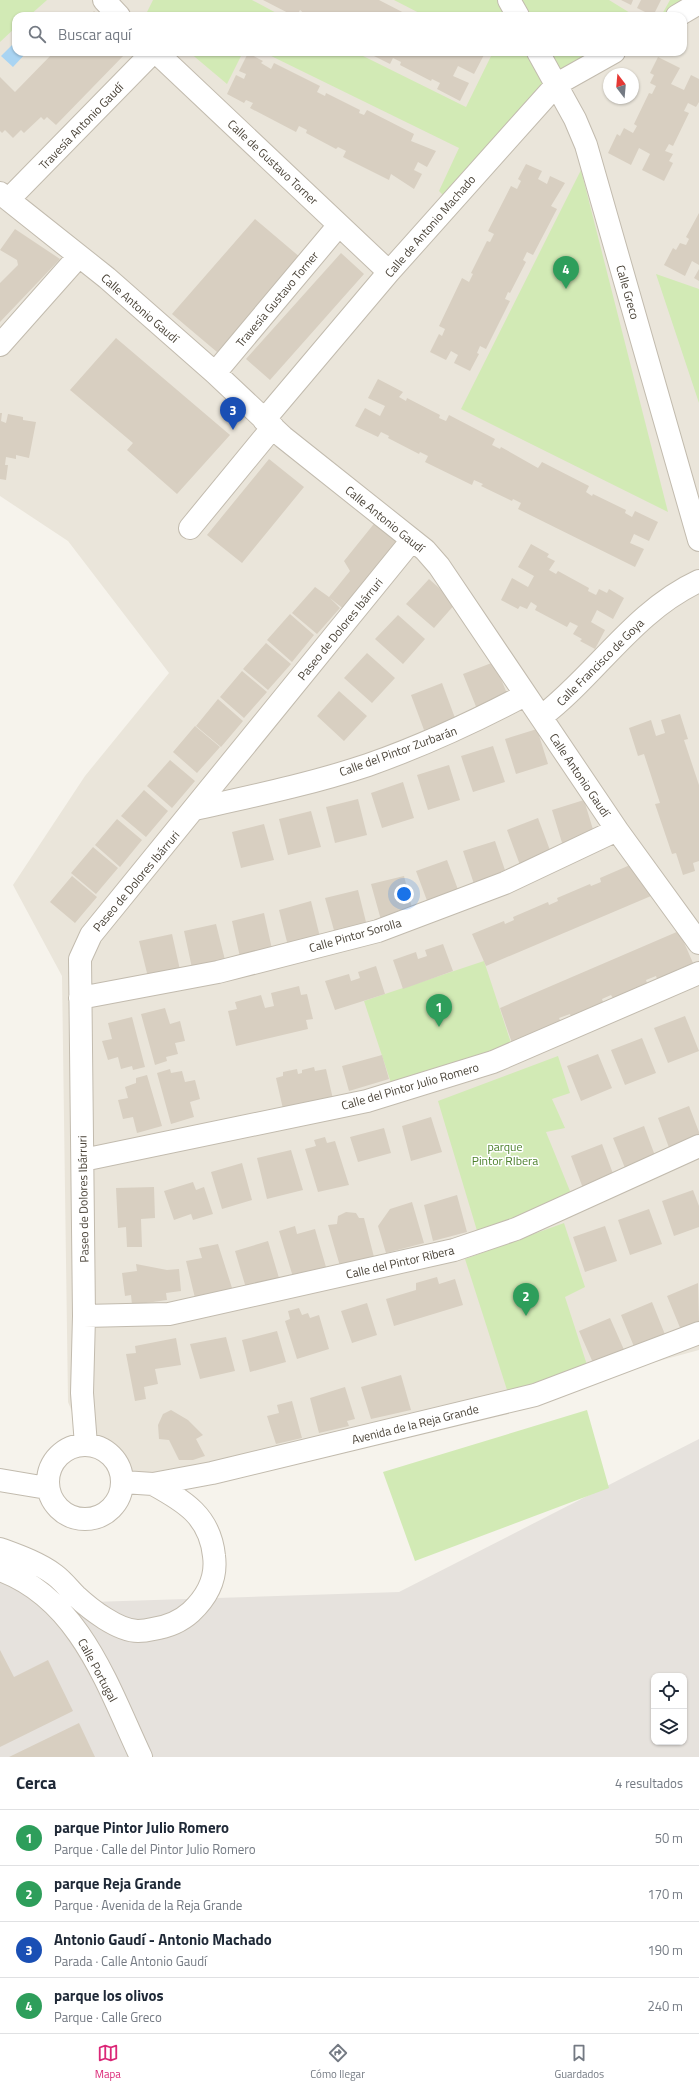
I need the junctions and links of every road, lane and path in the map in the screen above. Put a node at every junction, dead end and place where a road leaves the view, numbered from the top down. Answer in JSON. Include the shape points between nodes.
{"nodes":[{"id":1,"x":104,"y":0,"type":"edge"},
{"id":2,"x":509,"y":0,"type":"edge"},
{"id":3,"x":699,"y":3,"type":"edge"},
{"id":4,"x":116,"y":12,"type":"edge"},
{"id":5,"x":516,"y":12,"type":"edge"},
{"id":6,"x":684,"y":12,"type":"edge"},
{"id":7,"x":149,"y":56,"type":"edge"},
{"id":8,"x":160,"y":56,"type":"edge"},
{"id":9,"x":540,"y":56,"type":"edge"},
{"id":10,"x":607,"y":56,"type":"edge"},
{"id":11,"x":557,"y":84,"type":"junction"},
{"id":12,"x":4,"y":196,"type":"edge"},
{"id":13,"x":339,"y":225,"type":"junction"},
{"id":14,"x":79,"y":256,"type":"junction"},
{"id":15,"x":389,"y":272,"type":"junction"},
{"id":16,"x":0,"y":345,"type":"edge"},
{"id":17,"x":215,"y":373,"type":"junction"},
{"id":18,"x":268,"y":423,"type":"junction"},
{"id":19,"x":190,"y":528,"type":"dead end"},
{"id":20,"x":412,"y":540,"type":"junction"},
{"id":21,"x":699,"y":540,"type":"edge"},
{"id":22,"x":699,"y":581,"type":"edge"},
{"id":23,"x":525,"y":695,"type":"junction"},
{"id":24,"x":541,"y":717,"type":"junction"},
{"id":25,"x":195,"y":809,"type":"junction"},
{"id":26,"x":617,"y":830,"type":"junction"},
{"id":27,"x":699,"y":943,"type":"edge"},
{"id":28,"x":699,"y":973,"type":"edge"},
{"id":29,"x":80,"y":998,"type":"junction"},
{"id":30,"x":699,"y":1146,"type":"edge"},
{"id":31,"x":83,"y":1160,"type":"junction"},
{"id":32,"x":84,"y":1316,"type":"junction"},
{"id":33,"x":699,"y":1333,"type":"edge"},
{"id":34,"x":86,"y":1445,"type":"junction"},
{"id":35,"x":0,"y":1480,"type":"edge"},
{"id":36,"x":123,"y":1482,"type":"junction"},
{"id":37,"x":153,"y":1484,"type":"junction"},
{"id":38,"x":47,"y":1488,"type":"junction"},
{"id":39,"x":0,"y":1549,"type":"edge"},
{"id":40,"x":0,"y":1570,"type":"edge"},
{"id":41,"x":141,"y":1757,"type":"edge"}],
"edges":[{"from":1,"to":4,"type":"street"},
{"from":2,"to":5,"type":"street"},
{"from":3,"to":6,"type":"street"},
{"from":7,"to":12,"type":"street","name":"Travesía Antonio Gaudí"},
{"from":8,"to":13,"type":"street","name":"Calle de Gustavo Torner"},
{"from":9,"to":11,"type":"street","name":"Calle Greco"},
{"from":10,"to":11,"type":"street","name":"Calle de Antonio Machado"},
{"from":11,"to":15,"type":"street","name":"Calle de Antonio Machado"},
{"from":11,"to":21,"type":"street","name":"Calle Greco","via":[[586,145]]},
{"from":12,"to":14,"type":"street","name":"Calle Antonio Gaudí"},
{"from":13,"to":15,"type":"street","name":"Calle de Gustavo Torner"},
{"from":13,"to":17,"type":"street","name":"Travesía Gustavo Torner"},
{"from":14,"to":16,"type":"street"},
{"from":14,"to":17,"type":"street","name":"Calle Antonio Gaudí"},
{"from":15,"to":18,"type":"street","name":"Calle de Antonio Machado"},
{"from":17,"to":18,"type":"street","name":"Calle Antonio Gaudí"},
{"from":18,"to":19,"type":"street","name":"Calle de Antonio Machado"},
{"from":18,"to":20,"type":"street","name":"Calle Antonio Gaudí"},
{"from":20,"to":23,"type":"street","name":"Calle Antonio Gaudí","via":[[425,550],[438,566]]},
{"from":20,"to":25,"type":"street","name":"Paseo de Dolores Ibárruri"},
{"from":22,"to":24,"type":"street","name":"Calle Francisco de Goya","via":[[664,600],[615,644],[563,700]]},
{"from":23,"to":24,"type":"street","name":"Calle Antonio Gaudí"},
{"from":23,"to":25,"type":"street","name":"Calle del Pintor Zurbarán","via":[[466,726],[368,765],[287,788]]},
{"from":24,"to":26,"type":"street","name":"Calle Antonio Gaudí"},
{"from":25,"to":29,"type":"street","name":"Paseo de Dolores Ibárruri","via":[[91,936],[80,959]]},
{"from":26,"to":27,"type":"street","name":"Calle Antonio Gaudí"},
{"from":26,"to":29,"type":"street","name":"Calle Pintor Sorolla","via":[[505,882],[378,931],[218,972]]},
{"from":28,"to":31,"type":"street","name":"Calle del Pintor Julio Romero","via":[[493,1062],[367,1102]]},
{"from":29,"to":31,"type":"street","name":"Paseo de Dolores Ibárruri"},
{"from":30,"to":32,"type":"street","name":"Calle del Pintor Ribera","via":[[516,1229],[454,1250],[169,1314]]},
{"from":31,"to":32,"type":"street","name":"Paseo de Dolores Ibárruri"},
{"from":32,"to":34,"type":"street","name":"Paseo de Dolores Ibárruri","via":[[82,1393]]},
{"from":33,"to":37,"type":"street","name":"Avenida de la Reja Grande","via":[[535,1395],[212,1473]]},
{"from":34,"to":36,"type":"street","via":[[99,1448],[110,1455],[117,1463]]},
{"from":34,"to":38,"type":"street","via":[[67,1449],[57,1457],[47,1478]]},
{"from":35,"to":38,"type":"street"},
{"from":36,"to":37,"type":"street","name":"Avenida de la Reja Grande"},
{"from":36,"to":38,"type":"street","via":[[115,1504],[97,1518],[86,1520],[66,1515],[52,1500]]},
{"from":37,"to":39,"type":"street","via":[[186,1502],[206,1529],[214,1547],[216,1568],[211,1586],[198,1605],[184,1618],[168,1626],[138,1631],[116,1626],[77,1597],[55,1575],[23,1557]]},
{"from":40,"to":41,"type":"street","name":"Calle Portugal","via":[[39,1591],[65,1614],[90,1648]]}]}
